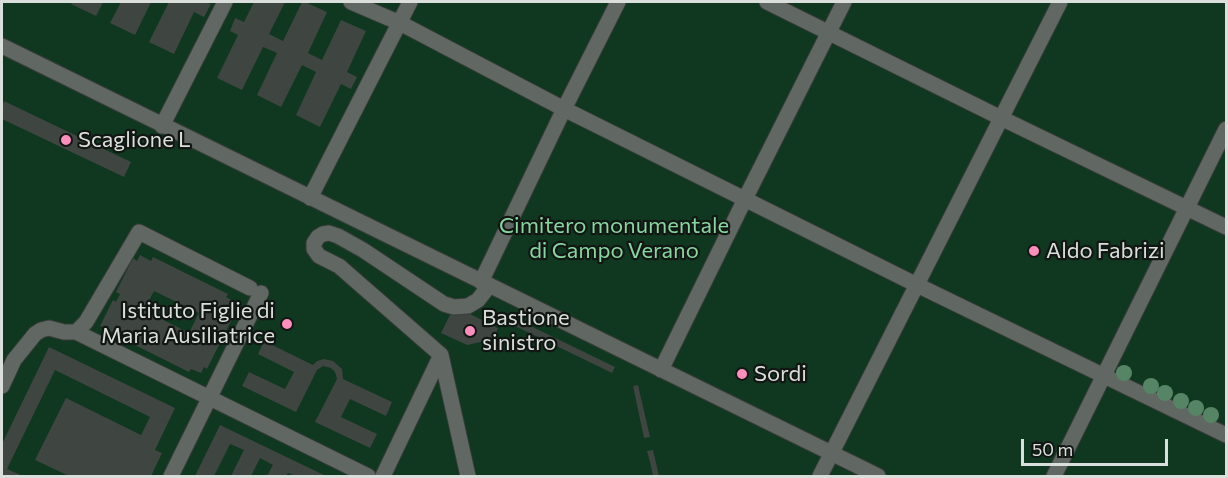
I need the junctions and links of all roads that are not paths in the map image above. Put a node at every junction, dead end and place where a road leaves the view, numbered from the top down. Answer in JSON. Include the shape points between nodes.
{"nodes":[{"id":1,"x":225,"y":2,"type":"edge"},
{"id":2,"x":351,"y":2,"type":"edge"},
{"id":3,"x":410,"y":2,"type":"edge"},
{"id":4,"x":618,"y":2,"type":"edge"},
{"id":5,"x":767,"y":2,"type":"edge"},
{"id":6,"x":844,"y":2,"type":"edge"},
{"id":7,"x":1060,"y":2,"type":"edge"},
{"id":8,"x":399,"y":23,"type":"junction"},
{"id":9,"x":828,"y":32,"type":"junction"},
{"id":10,"x":2,"y":46,"type":"edge"},
{"id":11,"x":564,"y":109,"type":"junction"},
{"id":12,"x":1001,"y":118,"type":"junction"},
{"id":13,"x":162,"y":126,"type":"junction"},
{"id":14,"x":1227,"y":129,"type":"edge"},
{"id":15,"x":310,"y":198,"type":"junction"},
{"id":16,"x":745,"y":199,"type":"junction"},
{"id":17,"x":1187,"y":208,"type":"junction"},
{"id":18,"x":1227,"y":227,"type":"edge"},
{"id":19,"x":485,"y":284,"type":"junction"},
{"id":20,"x":917,"y":285,"type":"junction"},
{"id":21,"x":76,"y":332,"type":"junction"},
{"id":22,"x":441,"y":355,"type":"junction"},
{"id":23,"x":661,"y":370,"type":"junction"},
{"id":24,"x":1104,"y":376,"type":"junction"},
{"id":25,"x":2,"y":386,"type":"edge"},
{"id":26,"x":209,"y":399,"type":"junction"},
{"id":27,"x":1227,"y":435,"type":"edge"},
{"id":28,"x":831,"y":454,"type":"junction"},
{"id":29,"x":171,"y":477,"type":"edge"},
{"id":30,"x":368,"y":477,"type":"edge"},
{"id":31,"x":383,"y":477,"type":"edge"},
{"id":32,"x":468,"y":477,"type":"edge"},
{"id":33,"x":820,"y":477,"type":"edge"},
{"id":34,"x":878,"y":477,"type":"edge"},
{"id":35,"x":1054,"y":477,"type":"edge"}],
"edges":[{"from":1,"to":13,"type":"lane"},
{"from":2,"to":8,"type":"lane"},
{"from":3,"to":8,"type":"lane"},
{"from":4,"to":11,"type":"lane"},
{"from":5,"to":9,"type":"lane"},
{"from":6,"to":9,"type":"lane"},
{"from":7,"to":12,"type":"lane"},
{"from":8,"to":11,"type":"lane"},
{"from":8,"to":15,"type":"lane"},
{"from":9,"to":12,"type":"lane"},
{"from":9,"to":16,"type":"lane"},
{"from":10,"to":13,"type":"lane"},
{"from":11,"to":16,"type":"lane"},
{"from":11,"to":19,"type":"lane"},
{"from":12,"to":17,"type":"lane"},
{"from":12,"to":20,"type":"lane"},
{"from":13,"to":15,"type":"lane"},
{"from":14,"to":17,"type":"lane"},
{"from":15,"to":19,"type":"lane"},
{"from":16,"to":20,"type":"lane"},
{"from":16,"to":23,"type":"lane"},
{"from":17,"to":18,"type":"lane"},
{"from":17,"to":24,"type":"lane"},
{"from":19,"to":22,"type":"lane","via":[[478,300],[454,307],[338,236],[323,234],[315,240],[319,256],[339,266]]},
{"from":19,"to":23,"type":"lane"},
{"from":20,"to":24,"type":"lane"},
{"from":20,"to":28,"type":"lane"},
{"from":21,"to":25,"type":"lane","via":[[49,328],[35,334],[14,360]]},
{"from":21,"to":26,"type":"lane"},
{"from":21,"to":26,"type":"lane","via":[[86,322],[139,232],[255,290]]},
{"from":22,"to":31,"type":"lane"},
{"from":22,"to":32,"type":"lane"},
{"from":23,"to":28,"type":"lane"},
{"from":24,"to":27,"type":"lane"},
{"from":24,"to":35,"type":"lane"},
{"from":26,"to":29,"type":"lane"},
{"from":26,"to":30,"type":"lane"},
{"from":28,"to":33,"type":"lane"},
{"from":28,"to":34,"type":"lane"}]}
